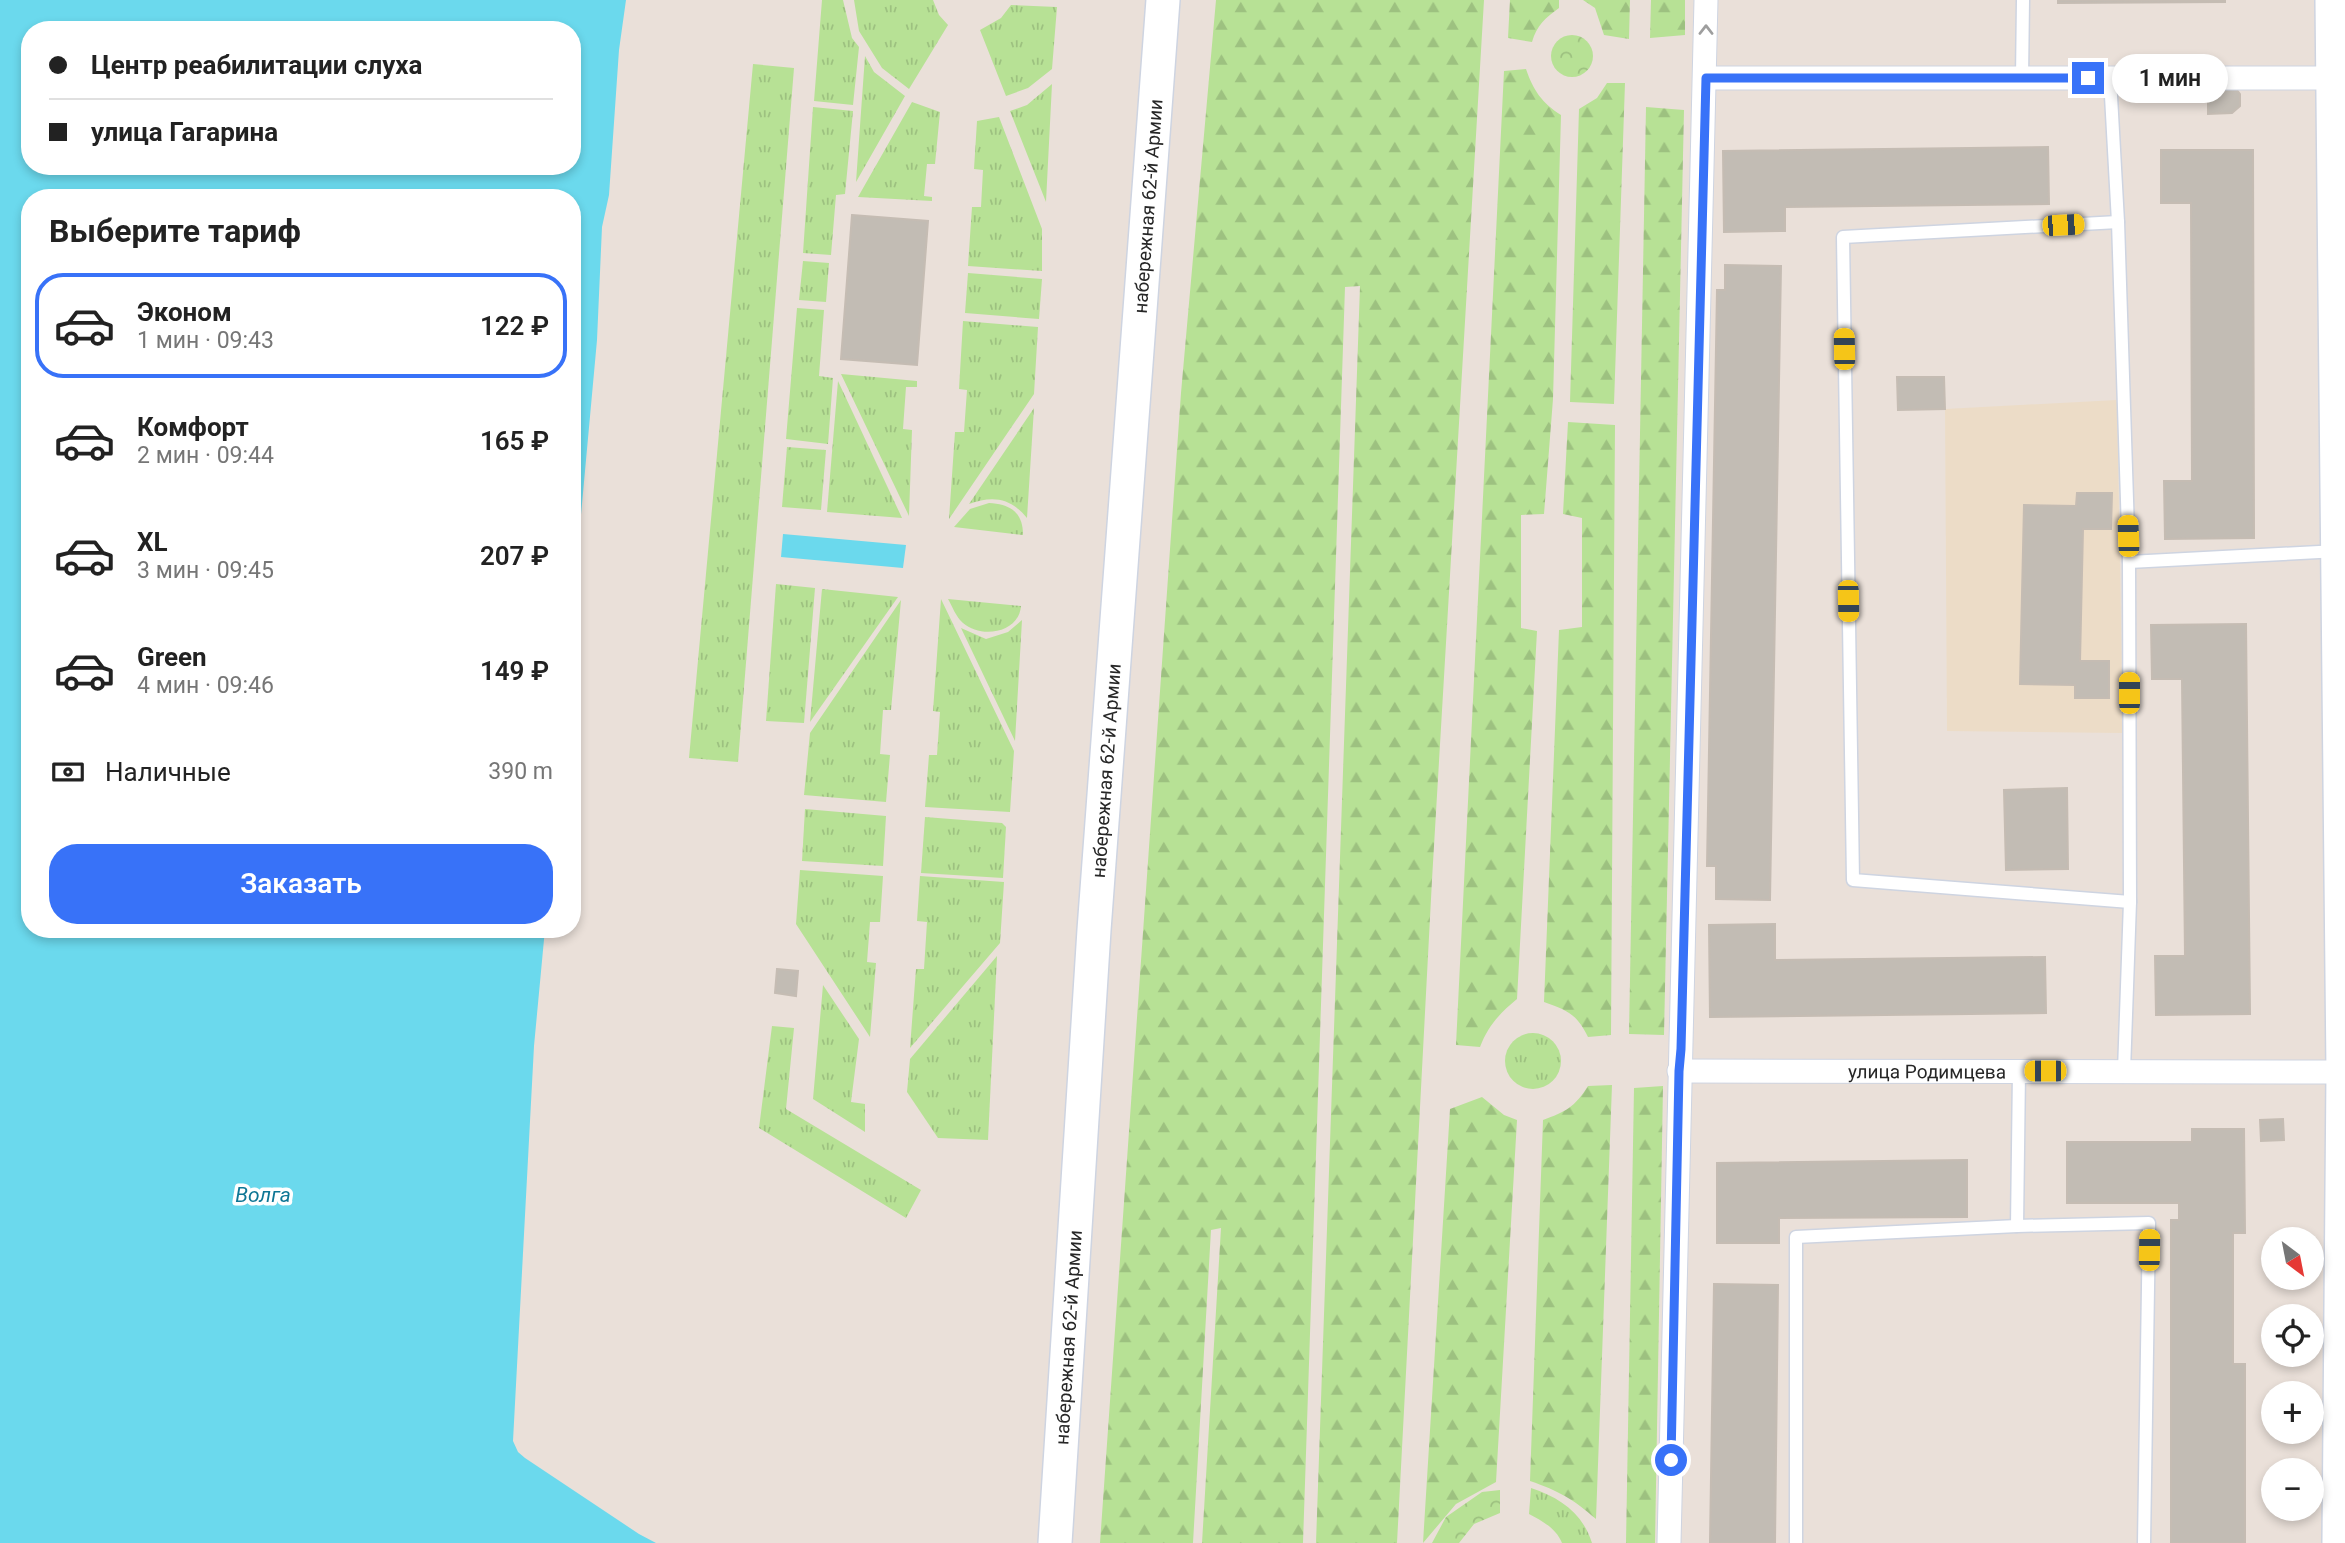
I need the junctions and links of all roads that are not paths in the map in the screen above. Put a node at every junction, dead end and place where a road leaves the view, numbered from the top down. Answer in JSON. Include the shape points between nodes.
{"nodes":[{"id":1,"x":1163,"y":0,"type":"edge"},
{"id":2,"x":1706,"y":0,"type":"edge"},
{"id":3,"x":2023,"y":0,"type":"edge"},
{"id":4,"x":2332,"y":0,"type":"edge"},
{"id":5,"x":1706,"y":78,"type":"junction"},
{"id":6,"x":2022,"y":78,"type":"junction"},
{"id":7,"x":2109,"y":78,"type":"junction"},
{"id":8,"x":2339,"y":78,"type":"edge"},
{"id":9,"x":2119,"y":222,"type":"junction"},
{"id":10,"x":2341,"y":551,"type":"edge"},
{"id":11,"x":2129,"y":562,"type":"junction"},
{"id":12,"x":2130,"y":902,"type":"junction"},
{"id":13,"x":2344,"y":1003,"type":"edge"},
{"id":14,"x":1679,"y":1071,"type":"junction"},
{"id":15,"x":2019,"y":1071,"type":"junction"},
{"id":16,"x":2124,"y":1071,"type":"junction"},
{"id":17,"x":2343,"y":1072,"type":"junction"},
{"id":18,"x":2017,"y":1226,"type":"junction"},
{"id":19,"x":1055,"y":1543,"type":"edge"},
{"id":20,"x":1669,"y":1543,"type":"edge"},
{"id":21,"x":1796,"y":1543,"type":"edge"},
{"id":22,"x":2144,"y":1543,"type":"edge"},
{"id":23,"x":2339,"y":1543,"type":"edge"}],
"edges":[{"from":1,"to":19,"type":"street","name":"набережная 62-й Армии","via":[[1094,930]]},
{"from":5,"to":2,"type":"street","one_way":true},
{"from":3,"to":6,"type":"lane"},
{"from":4,"to":8,"type":"street"},
{"from":5,"to":6,"type":"street"},
{"from":5,"to":14,"type":"street"},
{"from":6,"to":7,"type":"street"},
{"from":7,"to":8,"type":"street"},
{"from":7,"to":9,"type":"lane"},
{"from":8,"to":10,"type":"street"},
{"from":9,"to":11,"type":"lane"},
{"from":9,"to":12,"type":"lane","via":[[1843,237],[1852,838],[1853,880]]},
{"from":10,"to":11,"type":"lane"},
{"from":10,"to":13,"type":"street"},
{"from":11,"to":12,"type":"lane"},
{"from":12,"to":16,"type":"lane"},
{"from":13,"to":17,"type":"street"},
{"from":14,"to":15,"type":"street","name":"улица Родимцева"},
{"from":14,"to":20,"type":"street"},
{"from":15,"to":16,"type":"street","name":"улица Родимцева"},
{"from":15,"to":18,"type":"lane"},
{"from":16,"to":17,"type":"street","name":"улица Родимцева"},
{"from":17,"to":23,"type":"street"},
{"from":18,"to":21,"type":"lane","via":[[1796,1237]]},
{"from":18,"to":22,"type":"lane","via":[[2150,1223]]}]}
